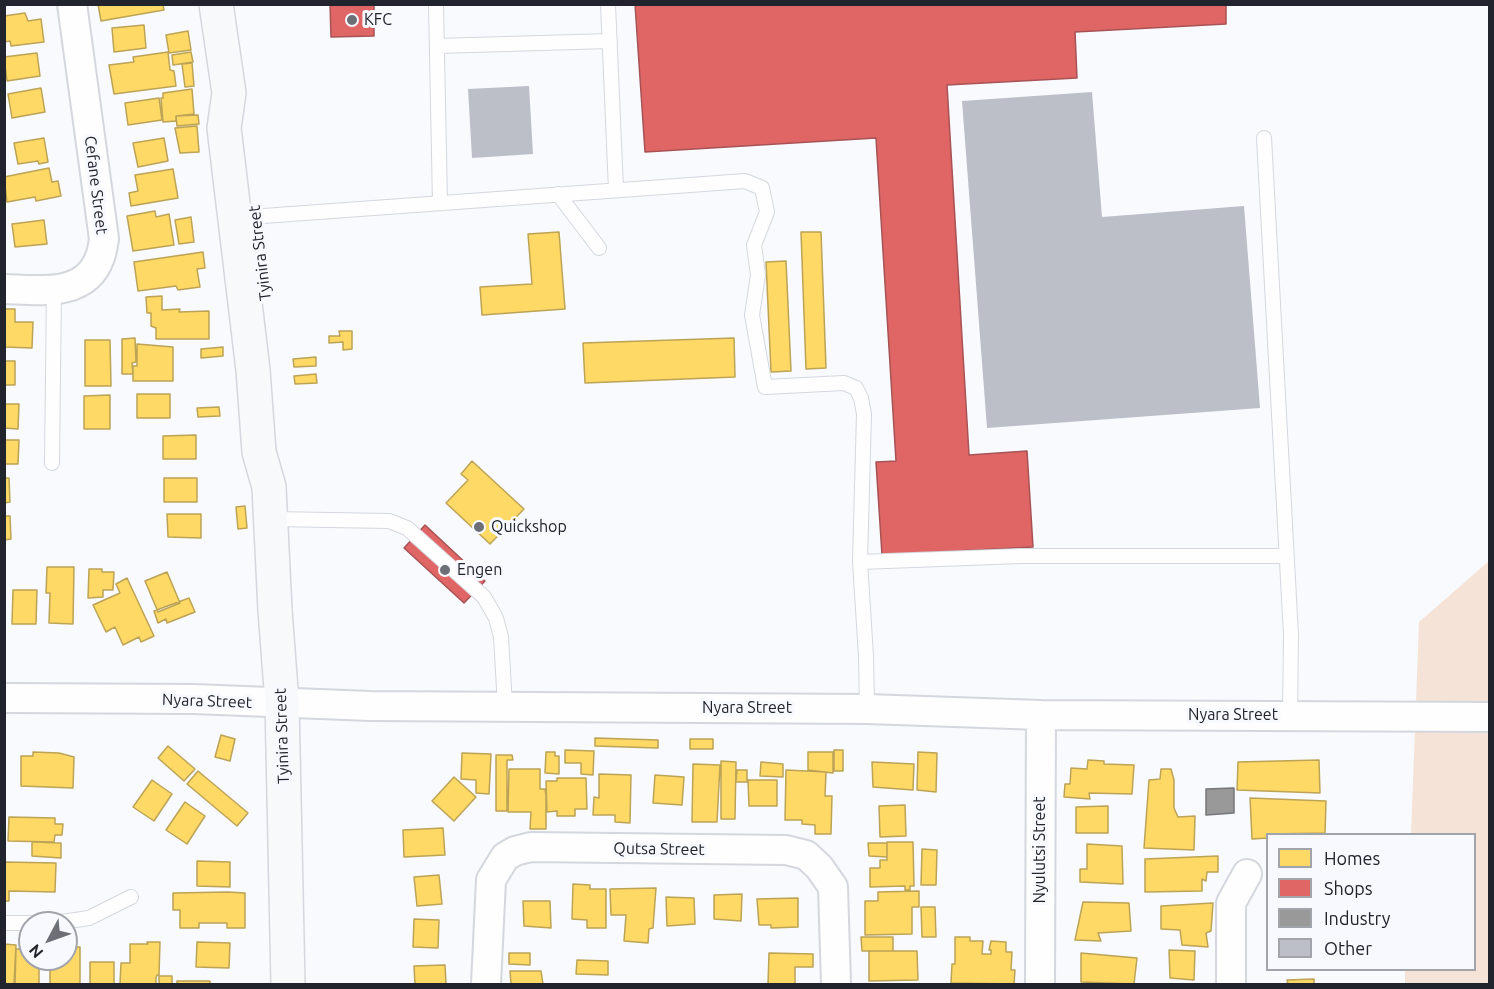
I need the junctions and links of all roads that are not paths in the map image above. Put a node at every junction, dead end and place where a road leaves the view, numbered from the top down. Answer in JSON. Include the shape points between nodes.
{"nodes":[{"id":1,"x":72,"y":4,"type":"edge"},
{"id":2,"x":216,"y":4,"type":"edge"},
{"id":3,"x":436,"y":4,"type":"edge"},
{"id":4,"x":608,"y":4,"type":"edge"},
{"id":5,"x":609,"y":41,"type":"junction"},
{"id":6,"x":437,"y":46,"type":"junction"},
{"id":7,"x":1264,"y":138,"type":"dead end"},
{"id":8,"x":616,"y":190,"type":"junction"},
{"id":9,"x":558,"y":194,"type":"junction"},
{"id":10,"x":440,"y":203,"type":"junction"},
{"id":11,"x":246,"y":217,"type":"junction"},
{"id":12,"x":599,"y":248,"type":"dead end"},
{"id":13,"x":4,"y":289,"type":"edge"},
{"id":14,"x":54,"y":290,"type":"junction"},
{"id":15,"x":52,"y":463,"type":"dead end"},
{"id":16,"x":270,"y":503,"type":"junction"},
{"id":17,"x":1286,"y":556,"type":"junction"},
{"id":18,"x":860,"y":562,"type":"junction"},
{"id":19,"x":4,"y":698,"type":"edge"},
{"id":20,"x":282,"y":703,"type":"junction"},
{"id":21,"x":505,"y":706,"type":"junction"},
{"id":22,"x":867,"y":709,"type":"junction"},
{"id":23,"x":1041,"y":715,"type":"junction"},
{"id":24,"x":1290,"y":716,"type":"junction"},
{"id":25,"x":1490,"y":717,"type":"edge"},
{"id":26,"x":1247,"y":874,"type":"dead end"},
{"id":27,"x":131,"y":897,"type":"dead end"},
{"id":28,"x":78,"y":920,"type":"edge"},
{"id":29,"x":288,"y":984,"type":"edge"},
{"id":30,"x":486,"y":984,"type":"edge"},
{"id":31,"x":836,"y":984,"type":"edge"},
{"id":32,"x":1040,"y":984,"type":"edge"},
{"id":33,"x":1231,"y":984,"type":"edge"}],
"edges":[{"from":1,"to":14,"type":"street","name":"Cefane Street","via":[[104,239],[100,258],[88,277],[72,287]]},
{"from":2,"to":11,"type":"street","name":"Tyinira Street","via":[[229,93],[225,128]]},
{"from":3,"to":6,"type":"lane"},
{"from":4,"to":5,"type":"lane"},
{"from":5,"to":6,"type":"lane"},
{"from":5,"to":8,"type":"lane"},
{"from":6,"to":10,"type":"lane"},
{"from":7,"to":17,"type":"lane"},
{"from":8,"to":9,"type":"lane"},
{"from":8,"to":18,"type":"lane","via":[[745,181],[762,188],[767,212],[754,245],[758,275],[752,315],[765,387],[844,383],[856,388],[864,414]]},
{"from":9,"to":10,"type":"lane"},
{"from":9,"to":12,"type":"lane"},
{"from":10,"to":11,"type":"lane"},
{"from":11,"to":16,"type":"street","name":"Tyinira Street","via":[[259,452]]},
{"from":13,"to":14,"type":"street","name":"Cefane Street"},
{"from":14,"to":15,"type":"lane"},
{"from":16,"to":20,"type":"street","name":"Tyinira Street"},
{"from":16,"to":21,"type":"lane","via":[[388,521],[407,528],[484,597],[496,618],[501,637]]},
{"from":17,"to":18,"type":"lane","via":[[1021,556]]},
{"from":17,"to":24,"type":"lane","via":[[1291,635]]},
{"from":18,"to":22,"type":"lane"},
{"from":19,"to":20,"type":"street","name":"Nyara Street"},
{"from":20,"to":21,"type":"street","name":"Nyara Street"},
{"from":20,"to":29,"type":"street","name":"Tyinira Street"},
{"from":21,"to":22,"type":"street","name":"Nyara Street"},
{"from":22,"to":23,"type":"street","name":"Nyara Street"},
{"from":23,"to":24,"type":"street","name":"Nyara Street"},
{"from":23,"to":32,"type":"street","name":"Nyulutsi Street"},
{"from":24,"to":25,"type":"street","name":"Nyara Street"},
{"from":26,"to":33,"type":"street","via":[[1231,903]]},
{"from":27,"to":28,"type":"lane"},
{"from":30,"to":31,"type":"street","name":"Qutsa Street","via":[[491,880],[505,857],[531,847],[786,850],[806,855],[832,887]]}]}
